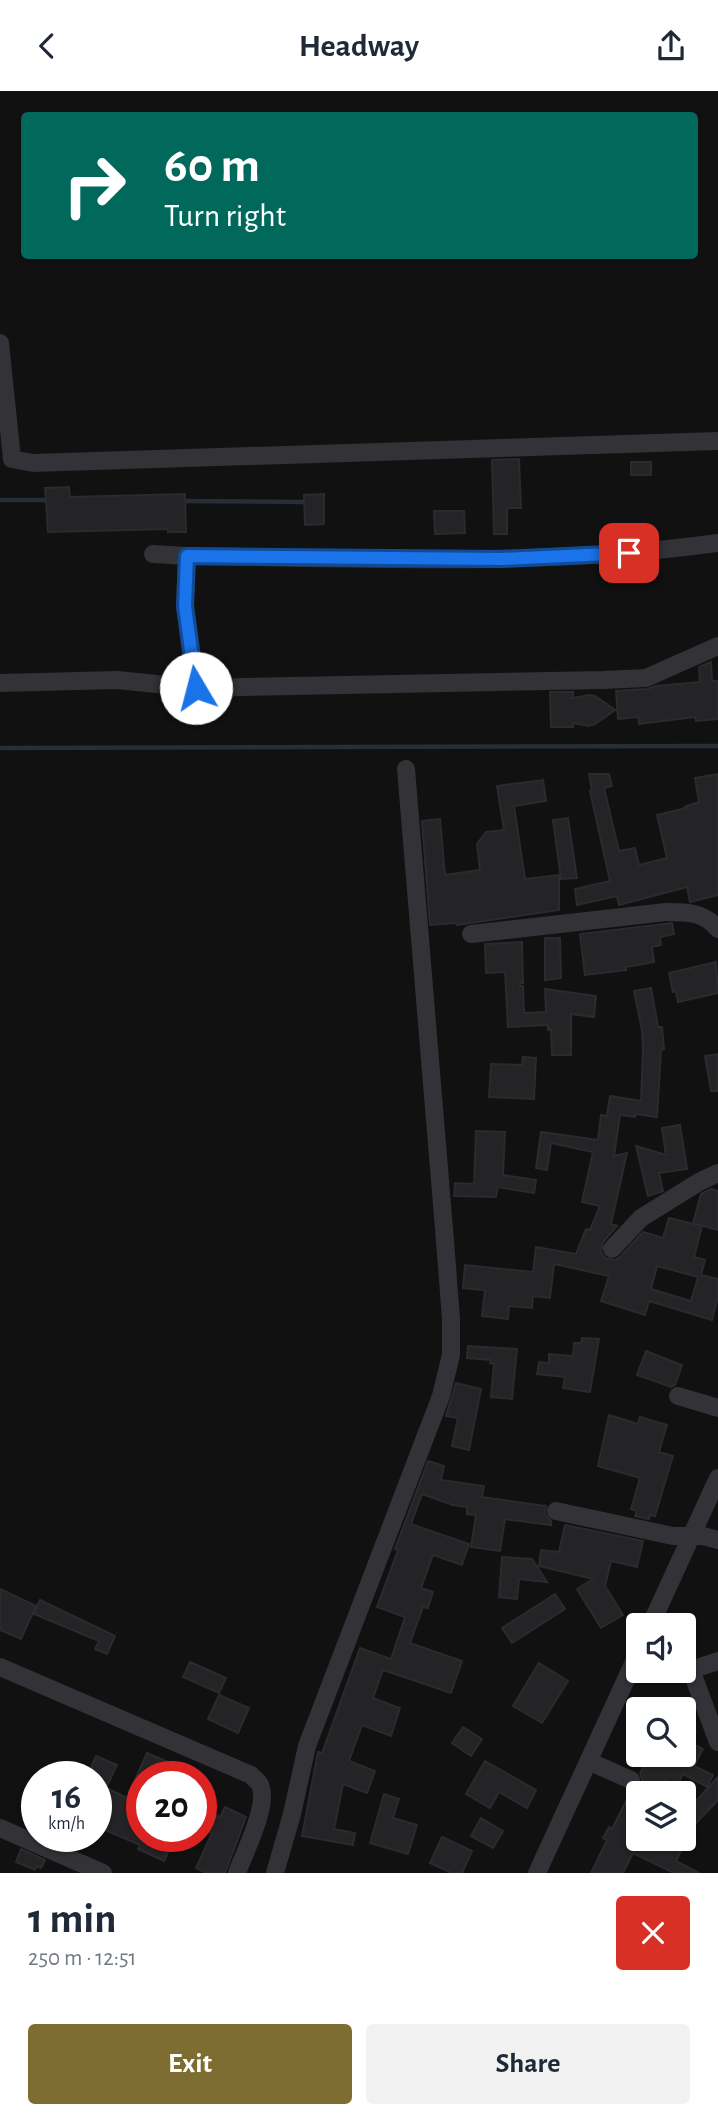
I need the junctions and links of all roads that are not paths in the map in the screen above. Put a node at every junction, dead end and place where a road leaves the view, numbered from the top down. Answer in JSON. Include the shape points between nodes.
{"nodes":[{"id":1,"x":0,"y":343,"type":"edge"},
{"id":2,"x":718,"y":441,"type":"edge"},
{"id":3,"x":718,"y":543,"type":"edge"},
{"id":4,"x":153,"y":554,"type":"dead end"},
{"id":5,"x":187,"y":556,"type":"junction"},
{"id":6,"x":718,"y":646,"type":"edge"},
{"id":7,"x":0,"y":683,"type":"edge"},
{"id":8,"x":196,"y":688,"type":"junction"},
{"id":9,"x":406,"y":769,"type":"dead end"},
{"id":10,"x":718,"y":929,"type":"edge"},
{"id":11,"x":471,"y":934,"type":"dead end"},
{"id":12,"x":718,"y":1173,"type":"edge"},
{"id":13,"x":612,"y":1249,"type":"dead end"},
{"id":14,"x":678,"y":1396,"type":"dead end"},
{"id":15,"x":718,"y":1408,"type":"edge"},
{"id":16,"x":718,"y":1478,"type":"edge"},
{"id":17,"x":718,"y":1504,"type":"edge"},
{"id":18,"x":556,"y":1511,"type":"dead end"},
{"id":19,"x":704,"y":1537,"type":"edge"},
{"id":20,"x":658,"y":1613,"type":"edge"},
{"id":21,"x":667,"y":1613,"type":"edge"},
{"id":22,"x":718,"y":1661,"type":"edge"},
{"id":23,"x":0,"y":1667,"type":"edge"},
{"id":24,"x":696,"y":1667,"type":"edge"},
{"id":25,"x":626,"y":1679,"type":"edge"},
{"id":26,"x":635,"y":1683,"type":"edge"},
{"id":27,"x":694,"y":1683,"type":"edge"},
{"id":28,"x":718,"y":1742,"type":"edge"},
{"id":29,"x":597,"y":1765,"type":"junction"},
{"id":30,"x":631,"y":1780,"type":"dead end"},
{"id":31,"x":0,"y":1828,"type":"edge"},
{"id":32,"x":103,"y":1873,"type":"edge"},
{"id":33,"x":237,"y":1873,"type":"edge"},
{"id":34,"x":275,"y":1873,"type":"edge"},
{"id":35,"x":537,"y":1873,"type":"edge"},
{"id":36,"x":547,"y":1873,"type":"edge"}],
"edges":[{"from":1,"to":2,"type":"street","via":[[12,459],[33,463]]},
{"from":3,"to":5,"type":"street","via":[[655,552],[501,559]]},
{"from":4,"to":5,"type":"street"},
{"from":5,"to":8,"type":"street","via":[[185,606]]},
{"from":6,"to":8,"type":"street","via":[[646,678]]},
{"from":7,"to":8,"type":"street","via":[[117,680]]},
{"from":9,"to":34,"type":"street","via":[[451,1355],[440,1397],[307,1746]]},
{"from":10,"to":11,"type":"street","via":[[705,917],[666,912]]},
{"from":12,"to":13,"type":"street","via":[[641,1218]]},
{"from":14,"to":15,"type":"street"},
{"from":16,"to":19,"type":"street"},
{"from":17,"to":19,"type":"street"},
{"from":18,"to":19,"type":"street","via":[[673,1536]]},
{"from":19,"to":20,"type":"street"},
{"from":19,"to":21,"type":"street"},
{"from":22,"to":24,"type":"street"},
{"from":23,"to":33,"type":"street","via":[[251,1775],[263,1795],[261,1810]]},
{"from":25,"to":35,"type":"street"},
{"from":26,"to":29,"type":"street"},
{"from":27,"to":28,"type":"street"},
{"from":29,"to":30,"type":"street"},
{"from":29,"to":36,"type":"street"},
{"from":31,"to":32,"type":"street"}]}
